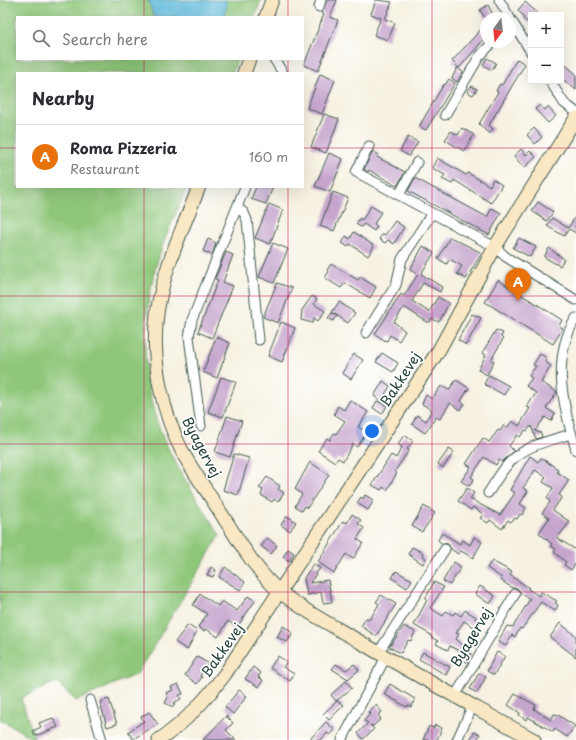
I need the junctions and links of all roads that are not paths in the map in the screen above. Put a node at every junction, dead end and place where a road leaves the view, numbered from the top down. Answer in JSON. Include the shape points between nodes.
{"nodes":[{"id":1,"x":272,"y":0,"type":"edge"},
{"id":2,"x":499,"y":0,"type":"edge"},
{"id":3,"x":505,"y":12,"type":"edge"},
{"id":4,"x":266,"y":16,"type":"edge"},
{"id":5,"x":516,"y":30,"type":"edge"},
{"id":6,"x":487,"y":48,"type":"edge"},
{"id":7,"x":528,"y":48,"type":"edge"},
{"id":8,"x":249,"y":60,"type":"edge"},
{"id":9,"x":275,"y":60,"type":"edge"},
{"id":10,"x":244,"y":72,"type":"edge"},
{"id":11,"x":282,"y":72,"type":"edge"},
{"id":12,"x":552,"y":84,"type":"edge"},
{"id":13,"x":576,"y":112,"type":"edge"},
{"id":14,"x":445,"y":115,"type":"dead end"},
{"id":15,"x":576,"y":118,"type":"edge"},
{"id":16,"x":369,"y":146,"type":"dead end"},
{"id":17,"x":417,"y":162,"type":"dead end"},
{"id":18,"x":199,"y":188,"type":"edge"},
{"id":19,"x":245,"y":188,"type":"edge"},
{"id":20,"x":399,"y":195,"type":"junction"},
{"id":21,"x":237,"y":207,"type":"junction"},
{"id":22,"x":432,"y":213,"type":"junction"},
{"id":23,"x":495,"y":247,"type":"junction"},
{"id":24,"x":576,"y":300,"type":"edge"},
{"id":25,"x":576,"y":318,"type":"edge"},
{"id":26,"x":366,"y":333,"type":"dead end"},
{"id":27,"x":259,"y":340,"type":"dead end"},
{"id":28,"x":201,"y":426,"type":"dead end"},
{"id":29,"x":571,"y":434,"type":"junction"},
{"id":30,"x":576,"y":450,"type":"edge"},
{"id":31,"x":488,"y":493,"type":"dead end"},
{"id":32,"x":444,"y":549,"type":"dead end"},
{"id":33,"x":280,"y":591,"type":"junction"},
{"id":34,"x":515,"y":594,"type":"dead end"},
{"id":35,"x":382,"y":655,"type":"junction"},
{"id":36,"x":455,"y":696,"type":"junction"},
{"id":37,"x":90,"y":700,"type":"dead end"},
{"id":38,"x":473,"y":705,"type":"junction"},
{"id":39,"x":102,"y":740,"type":"edge"},
{"id":40,"x":159,"y":740,"type":"edge"},
{"id":41,"x":342,"y":740,"type":"edge"},
{"id":42,"x":457,"y":740,"type":"edge"},
{"id":43,"x":534,"y":740,"type":"edge"}],
"edges":[{"from":1,"to":4,"type":"street"},
{"from":2,"to":3,"type":"street"},
{"from":5,"to":7,"type":"street"},
{"from":6,"to":14,"type":"street","via":[[479,57]]},
{"from":8,"to":10,"type":"street"},
{"from":9,"to":11,"type":"street"},
{"from":12,"to":13,"type":"street","via":[[564,103]]},
{"from":15,"to":23,"type":"street","name":"Bakkevej"},
{"from":16,"to":20,"type":"street","via":[[356,172]]},
{"from":17,"to":20,"type":"street"},
{"from":18,"to":33,"type":"street","name":"Byagervej","via":[[168,265],[157,315],[157,367],[162,396],[171,426],[184,454],[248,555]]},
{"from":19,"to":21,"type":"street","name":"Byagervej"},
{"from":20,"to":22,"type":"street"},
{"from":21,"to":27,"type":"street","via":[[247,220]]},
{"from":21,"to":28,"type":"street","name":"Byagervej","via":[[192,320],[189,337]]},
{"from":22,"to":23,"type":"street"},
{"from":22,"to":26,"type":"street","via":[[402,259],[396,285]]},
{"from":23,"to":24,"type":"street","via":[[506,257]]},
{"from":23,"to":33,"type":"street","name":"Bakkevej","via":[[438,350]]},
{"from":25,"to":29,"type":"street","via":[[570,327],[562,351],[560,372]]},
{"from":29,"to":30,"type":"street"},
{"from":29,"to":31,"type":"street","via":[[534,445],[519,454],[508,463]]},
{"from":32,"to":35,"type":"street"},
{"from":33,"to":35,"type":"street","name":"Byagervej","via":[[311,613]]},
{"from":33,"to":40,"type":"street","name":"Bakkevej","via":[[226,674],[202,705]]},
{"from":34,"to":36,"type":"street","name":"Byagervej"},
{"from":35,"to":36,"type":"street","name":"Byagervej"},
{"from":35,"to":41,"type":"street"},
{"from":36,"to":38,"type":"street","name":"Byagervej"},
{"from":37,"to":39,"type":"street"},
{"from":38,"to":42,"type":"street"},
{"from":38,"to":43,"type":"street","name":"Byagervej"}]}
